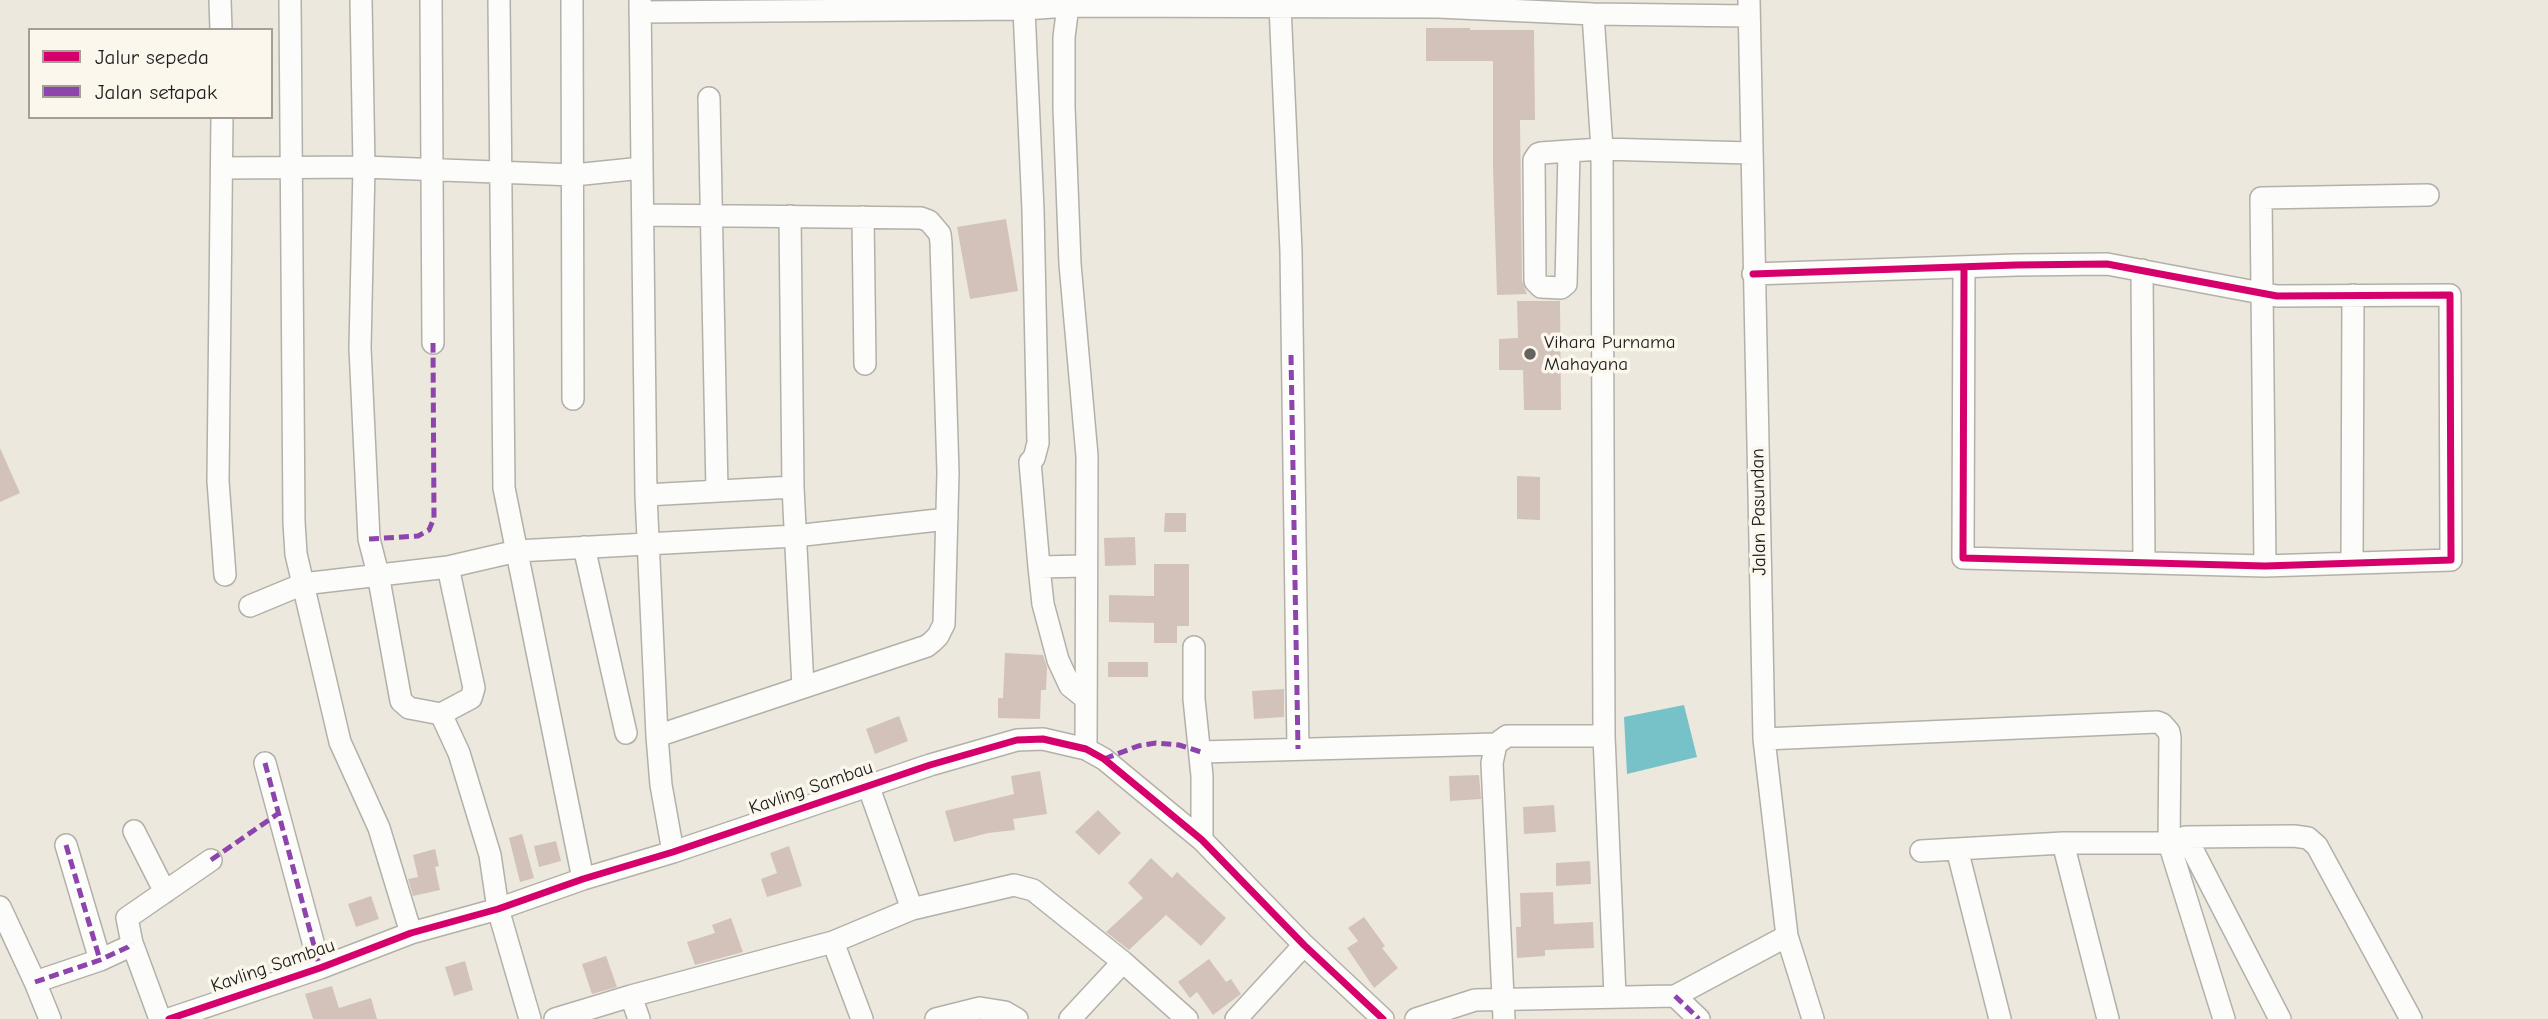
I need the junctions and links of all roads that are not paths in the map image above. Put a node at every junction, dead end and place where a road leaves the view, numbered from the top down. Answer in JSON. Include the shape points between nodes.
{"nodes":[{"id":1,"x":220,"y":0,"type":"edge"},
{"id":2,"x":290,"y":0,"type":"edge"},
{"id":3,"x":361,"y":0,"type":"edge"},
{"id":4,"x":431,"y":0,"type":"edge"},
{"id":5,"x":499,"y":0,"type":"edge"},
{"id":6,"x":572,"y":0,"type":"edge"},
{"id":7,"x":746,"y":5,"type":"edge"},
{"id":8,"x":872,"y":5,"type":"edge"},
{"id":9,"x":640,"y":6,"type":"edge"},
{"id":10,"x":1068,"y":6,"type":"junction"},
{"id":11,"x":1280,"y":6,"type":"junction"},
{"id":12,"x":1749,"y":8,"type":"edge"},
{"id":13,"x":1024,"y":9,"type":"junction"},
{"id":14,"x":1593,"y":14,"type":"junction"},
{"id":15,"x":221,"y":28,"type":"edge"},
{"id":16,"x":709,"y":98,"type":"dead end"},
{"id":17,"x":222,"y":119,"type":"edge"},
{"id":18,"x":1602,"y":149,"type":"junction"},
{"id":19,"x":1569,"y":151,"type":"junction"},
{"id":20,"x":1750,"y":153,"type":"junction"},
{"id":21,"x":292,"y":167,"type":"junction"},
{"id":22,"x":364,"y":167,"type":"junction"},
{"id":23,"x":223,"y":168,"type":"junction"},
{"id":24,"x":642,"y":168,"type":"junction"},
{"id":25,"x":433,"y":169,"type":"junction"},
{"id":26,"x":500,"y":174,"type":"junction"},
{"id":27,"x":574,"y":175,"type":"junction"},
{"id":28,"x":2428,"y":195,"type":"dead end"},
{"id":29,"x":643,"y":215,"type":"junction"},
{"id":30,"x":711,"y":215,"type":"junction"},
{"id":31,"x":790,"y":216,"type":"junction"},
{"id":32,"x":863,"y":217,"type":"junction"},
{"id":33,"x":1964,"y":267,"type":"junction"},
{"id":34,"x":2141,"y":270,"type":"junction"},
{"id":35,"x":1753,"y":274,"type":"junction"},
{"id":36,"x":2263,"y":293,"type":"junction"},
{"id":37,"x":2353,"y":295,"type":"junction"},
{"id":38,"x":433,"y":343,"type":"dead end"},
{"id":39,"x":865,"y":364,"type":"dead end"},
{"id":40,"x":573,"y":399,"type":"dead end"},
{"id":41,"x":793,"y":486,"type":"junction"},
{"id":42,"x":717,"y":491,"type":"junction"},
{"id":43,"x":646,"y":495,"type":"junction"},
{"id":44,"x":947,"y":519,"type":"junction"},
{"id":45,"x":795,"y":536,"type":"junction"},
{"id":46,"x":648,"y":542,"type":"junction"},
{"id":47,"x":584,"y":547,"type":"junction"},
{"id":48,"x":517,"y":551,"type":"junction"},
{"id":49,"x":2352,"y":562,"type":"junction"},
{"id":50,"x":2144,"y":563,"type":"junction"},
{"id":51,"x":1086,"y":566,"type":"junction"},
{"id":52,"x":2265,"y":566,"type":"junction"},
{"id":53,"x":448,"y":567,"type":"junction"},
{"id":54,"x":1039,"y":567,"type":"junction"},
{"id":55,"x":378,"y":574,"type":"junction"},
{"id":56,"x":225,"y":575,"type":"dead end"},
{"id":57,"x":303,"y":584,"type":"junction"},
{"id":58,"x":250,"y":606,"type":"dead end"},
{"id":59,"x":1194,"y":647,"type":"dead end"},
{"id":60,"x":803,"y":687,"type":"junction"},
{"id":61,"x":1085,"y":698,"type":"junction"},
{"id":62,"x":441,"y":714,"type":"junction"},
{"id":63,"x":626,"y":733,"type":"dead end"},
{"id":64,"x":657,"y":736,"type":"junction"},
{"id":65,"x":1604,"y":736,"type":"junction"},
{"id":66,"x":1764,"y":739,"type":"junction"},
{"id":67,"x":1496,"y":744,"type":"junction"},
{"id":68,"x":1086,"y":749,"type":"junction"},
{"id":69,"x":1298,"y":749,"type":"junction"},
{"id":70,"x":1201,"y":752,"type":"junction"},
{"id":71,"x":264,"y":763,"type":"dead end"},
{"id":72,"x":868,"y":785,"type":"junction"},
{"id":73,"x":134,"y":831,"type":"dead end"},
{"id":74,"x":1202,"y":840,"type":"junction"},
{"id":75,"x":2177,"y":840,"type":"junction"},
{"id":76,"x":2063,"y":843,"type":"junction"},
{"id":77,"x":66,"y":845,"type":"dead end"},
{"id":78,"x":1957,"y":849,"type":"junction"},
{"id":79,"x":1921,"y":851,"type":"dead end"},
{"id":80,"x":673,"y":852,"type":"junction"},
{"id":81,"x":211,"y":860,"type":"dead end"},
{"id":82,"x":583,"y":878,"type":"junction"},
{"id":83,"x":165,"y":892,"type":"junction"},
{"id":84,"x":0,"y":907,"type":"edge"},
{"id":85,"x":498,"y":909,"type":"junction"},
{"id":86,"x":912,"y":909,"type":"junction"},
{"id":87,"x":411,"y":933,"type":"junction"},
{"id":88,"x":1787,"y":936,"type":"junction"},
{"id":89,"x":833,"y":942,"type":"junction"},
{"id":90,"x":132,"y":943,"type":"junction"},
{"id":91,"x":1304,"y":945,"type":"junction"},
{"id":92,"x":100,"y":960,"type":"junction"},
{"id":93,"x":1123,"y":962,"type":"junction"},
{"id":94,"x":320,"y":968,"type":"junction"},
{"id":95,"x":35,"y":982,"type":"junction"},
{"id":96,"x":631,"y":996,"type":"junction"},
{"id":97,"x":1615,"y":996,"type":"junction"},
{"id":98,"x":1675,"y":996,"type":"junction"},
{"id":99,"x":1503,"y":1009,"type":"edge"},
{"id":100,"x":50,"y":1019,"type":"edge"},
{"id":101,"x":160,"y":1019,"type":"edge"},
{"id":102,"x":169,"y":1019,"type":"edge"},
{"id":103,"x":530,"y":1019,"type":"edge"},
{"id":104,"x":555,"y":1019,"type":"edge"},
{"id":105,"x":639,"y":1019,"type":"edge"},
{"id":106,"x":862,"y":1019,"type":"edge"},
{"id":107,"x":936,"y":1019,"type":"edge"},
{"id":108,"x":1017,"y":1019,"type":"edge"},
{"id":109,"x":1070,"y":1019,"type":"edge"},
{"id":110,"x":1187,"y":1019,"type":"edge"},
{"id":111,"x":1236,"y":1019,"type":"edge"},
{"id":112,"x":1382,"y":1019,"type":"edge"},
{"id":113,"x":1416,"y":1019,"type":"edge"},
{"id":114,"x":1699,"y":1019,"type":"edge"},
{"id":115,"x":1812,"y":1019,"type":"edge"},
{"id":116,"x":2000,"y":1019,"type":"edge"},
{"id":117,"x":2108,"y":1019,"type":"edge"},
{"id":118,"x":2224,"y":1019,"type":"edge"},
{"id":119,"x":2280,"y":1019,"type":"edge"},
{"id":120,"x":2410,"y":1019,"type":"edge"}],
"edges":[{"from":1,"to":15,"type":"street"},
{"from":2,"to":21,"type":"street"},
{"from":3,"to":22,"type":"street"},
{"from":4,"to":25,"type":"street"},
{"from":5,"to":26,"type":"street"},
{"from":6,"to":27,"type":"street"},
{"from":7,"to":8,"type":"street"},
{"from":7,"to":9,"type":"street"},
{"from":8,"to":13,"type":"street"},
{"from":9,"to":24,"type":"street"},
{"from":10,"to":11,"type":"street"},
{"from":10,"to":13,"type":"street"},
{"from":10,"to":51,"type":"street","via":[[1064,107],[1070,264],[1087,456]]},
{"from":11,"to":14,"type":"street"},
{"from":11,"to":69,"type":"street","via":[[1291,251]]},
{"from":12,"to":14,"type":"street"},
{"from":12,"to":20,"type":"street","name":"Jalan Pasundan"},
{"from":13,"to":54,"type":"street","via":[[1038,443],[1030,462]]},
{"from":14,"to":18,"type":"street"},
{"from":16,"to":30,"type":"street"},
{"from":17,"to":23,"type":"street"},
{"from":18,"to":19,"type":"street"},
{"from":18,"to":20,"type":"street"},
{"from":18,"to":65,"type":"street"},
{"from":19,"to":19,"type":"street","via":[[1541,153],[1534,160],[1535,281],[1541,288],[1566,284]]},
{"from":20,"to":35,"type":"street","name":"Jalan Pasundan"},
{"from":21,"to":22,"type":"street"},
{"from":21,"to":23,"type":"street"},
{"from":21,"to":57,"type":"street","via":[[294,522]]},
{"from":22,"to":25,"type":"street"},
{"from":22,"to":55,"type":"street","via":[[360,348],[369,539]]},
{"from":23,"to":56,"type":"street","via":[[218,481]]},
{"from":24,"to":27,"type":"street"},
{"from":24,"to":29,"type":"street"},
{"from":25,"to":26,"type":"street"},
{"from":25,"to":38,"type":"street"},
{"from":26,"to":27,"type":"street"},
{"from":26,"to":48,"type":"street","via":[[504,488]]},
{"from":27,"to":40,"type":"street"},
{"from":28,"to":36,"type":"street","via":[[2262,198]]},
{"from":29,"to":30,"type":"street"},
{"from":29,"to":43,"type":"street"},
{"from":30,"to":31,"type":"street"},
{"from":30,"to":42,"type":"street"},
{"from":31,"to":32,"type":"street"},
{"from":31,"to":41,"type":"street"},
{"from":32,"to":39,"type":"street"},
{"from":32,"to":44,"type":"street","via":[[921,218],[940,234]]},
{"from":33,"to":34,"type":"street","via":[[2107,264]]},
{"from":33,"to":35,"type":"street"},
{"from":33,"to":50,"type":"street","via":[[1963,558]]},
{"from":34,"to":36,"type":"street"},
{"from":34,"to":50,"type":"street"},
{"from":35,"to":66,"type":"street","name":"Jalan Pasundan"},
{"from":36,"to":37,"type":"street"},
{"from":36,"to":52,"type":"street"},
{"from":37,"to":49,"type":"street"},
{"from":37,"to":49,"type":"street","via":[[2450,295],[2451,560]]},
{"from":41,"to":42,"type":"street"},
{"from":41,"to":45,"type":"street"},
{"from":42,"to":43,"type":"street"},
{"from":43,"to":46,"type":"street"},
{"from":44,"to":45,"type":"street"},
{"from":44,"to":60,"type":"street","via":[[943,624],[938,636],[927,646]]},
{"from":45,"to":46,"type":"street"},
{"from":45,"to":60,"type":"street"},
{"from":46,"to":47,"type":"street"},
{"from":46,"to":64,"type":"street"},
{"from":47,"to":48,"type":"street"},
{"from":47,"to":63,"type":"street"},
{"from":48,"to":53,"type":"street"},
{"from":48,"to":82,"type":"street"},
{"from":49,"to":52,"type":"street"},
{"from":50,"to":52,"type":"street"},
{"from":51,"to":54,"type":"street"},
{"from":51,"to":61,"type":"street"},
{"from":53,"to":55,"type":"street"},
{"from":53,"to":62,"type":"street","via":[[474,688],[471,698]]},
{"from":54,"to":61,"type":"street","via":[[1058,660],[1070,686]]},
{"from":55,"to":57,"type":"street"},
{"from":55,"to":62,"type":"street","via":[[401,701],[409,708]]},
{"from":57,"to":58,"type":"street"},
{"from":57,"to":87,"type":"street","via":[[340,742],[379,828]]},
{"from":59,"to":70,"type":"street"},
{"from":60,"to":64,"type":"street"},
{"from":61,"to":68,"type":"street"},
{"from":62,"to":85,"type":"street","via":[[459,753],[490,855]]},
{"from":64,"to":80,"type":"street"},
{"from":65,"to":67,"type":"street","via":[[1507,736]]},
{"from":65,"to":97,"type":"street"},
{"from":66,"to":75,"type":"street","via":[[2157,722],[2170,738]]},
{"from":66,"to":88,"type":"street","name":"Jalan Pasundan"},
{"from":67,"to":69,"type":"street"},
{"from":67,"to":99,"type":"street","via":[[1492,763]]},
{"from":68,"to":72,"type":"street","name":"Kavling Sambau","via":[[1043,739],[1017,740]]},
{"from":68,"to":74,"type":"street","name":"Kavling Sambau"},
{"from":69,"to":70,"type":"street"},
{"from":70,"to":74,"type":"street"},
{"from":71,"to":94,"type":"street"},
{"from":72,"to":80,"type":"street","name":"Kavling Sambau"},
{"from":72,"to":86,"type":"street"},
{"from":73,"to":83,"type":"street"},
{"from":74,"to":91,"type":"street","name":"Kavling Sambau"},
{"from":75,"to":76,"type":"street"},
{"from":75,"to":118,"type":"street"},
{"from":75,"to":119,"type":"street"},
{"from":75,"to":120,"type":"street","via":[[2294,835],[2313,842]]},
{"from":76,"to":78,"type":"street"},
{"from":76,"to":117,"type":"street"},
{"from":77,"to":92,"type":"street"},
{"from":78,"to":79,"type":"street"},
{"from":78,"to":116,"type":"street"},
{"from":80,"to":82,"type":"street","name":"Kavling Sambau"},
{"from":81,"to":83,"type":"street"},
{"from":82,"to":85,"type":"street","name":"Kavling Sambau"},
{"from":83,"to":90,"type":"street","via":[[127,918]]},
{"from":84,"to":95,"type":"street"},
{"from":85,"to":87,"type":"street","name":"Kavling Sambau"},
{"from":85,"to":103,"type":"street"},
{"from":86,"to":89,"type":"street"},
{"from":86,"to":93,"type":"street","via":[[1006,886],[1027,887]]},
{"from":87,"to":94,"type":"street","name":"Kavling Sambau"},
{"from":88,"to":98,"type":"street"},
{"from":88,"to":115,"type":"street","name":"Jalan Pasundan"},
{"from":89,"to":96,"type":"street"},
{"from":89,"to":106,"type":"street"},
{"from":90,"to":92,"type":"street"},
{"from":90,"to":101,"type":"street"},
{"from":91,"to":111,"type":"street"},
{"from":91,"to":112,"type":"street","name":"Kavling Sambau"},
{"from":92,"to":95,"type":"street"},
{"from":93,"to":109,"type":"street"},
{"from":93,"to":110,"type":"street"},
{"from":94,"to":102,"type":"street","name":"Kavling Sambau"},
{"from":95,"to":100,"type":"street"},
{"from":96,"to":104,"type":"street"},
{"from":96,"to":105,"type":"street"},
{"from":97,"to":98,"type":"street"},
{"from":97,"to":99,"type":"street"},
{"from":98,"to":114,"type":"street"},
{"from":99,"to":113,"type":"street","via":[[1475,1000]]},
{"from":107,"to":108,"type":"street","via":[[980,1008]]}]}
